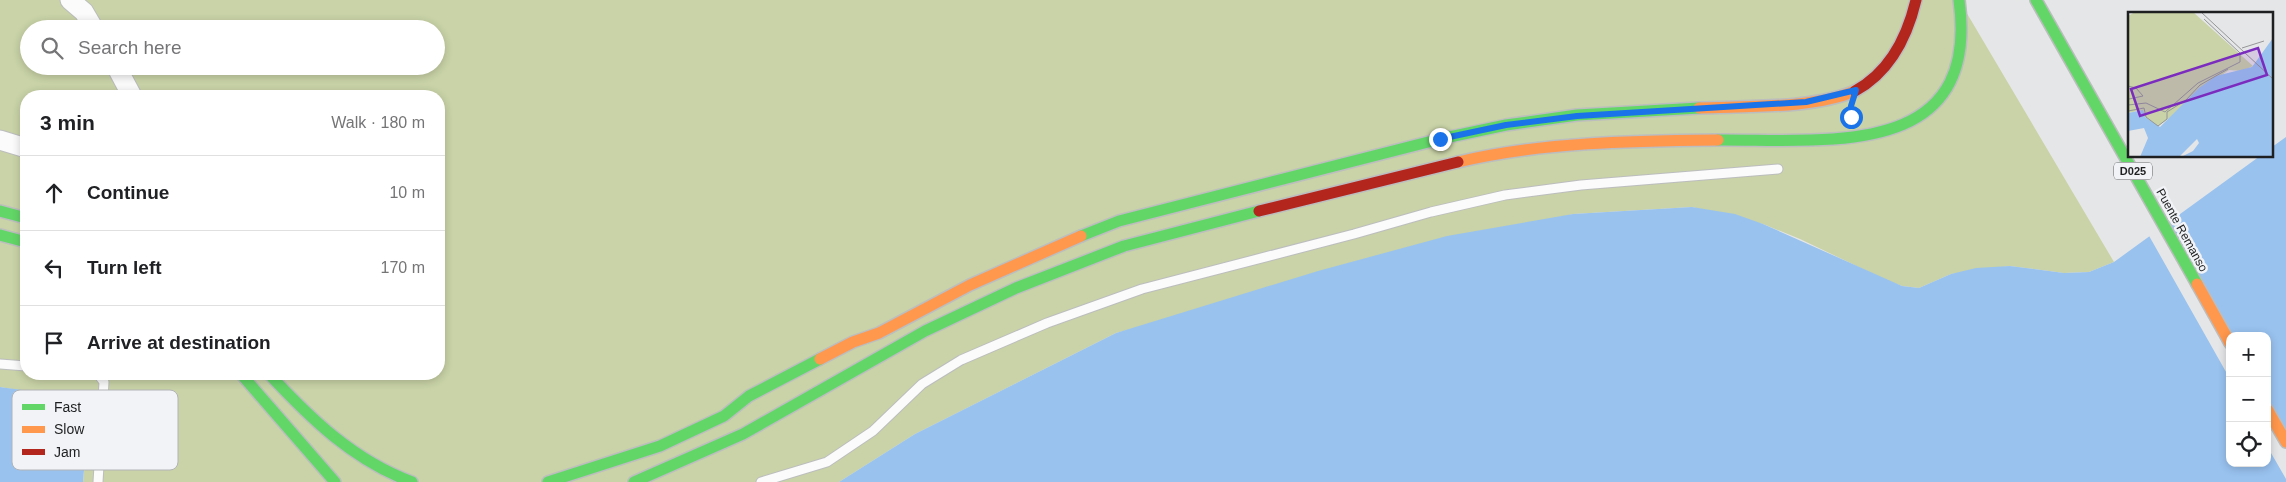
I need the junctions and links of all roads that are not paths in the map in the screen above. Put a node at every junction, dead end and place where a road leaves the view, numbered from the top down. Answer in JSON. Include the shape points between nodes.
{"nodes":[{"id":1,"x":70,"y":0,"type":"edge"},
{"id":2,"x":1917,"y":0,"type":"edge"},
{"id":3,"x":2036,"y":0,"type":"edge"},
{"id":4,"x":1956,"y":1,"type":"edge"},
{"id":5,"x":89,"y":20,"type":"edge"},
{"id":6,"x":121,"y":75,"type":"edge"},
{"id":7,"x":129,"y":90,"type":"edge"},
{"id":8,"x":1856,"y":90,"type":"junction"},
{"id":9,"x":1851,"y":106,"type":"dead end"},
{"id":10,"x":1855,"y":127,"type":"dead end"},
{"id":11,"x":1570,"y":131,"type":"junction"},
{"id":12,"x":1866,"y":134,"type":"junction"},
{"id":13,"x":0,"y":140,"type":"edge"},
{"id":14,"x":20,"y":146,"type":"edge"},
{"id":15,"x":1778,"y":169,"type":"dead end"},
{"id":16,"x":1191,"y":216,"type":"junction"},
{"id":17,"x":0,"y":235,"type":"edge"},
{"id":18,"x":20,"y":240,"type":"edge"},
{"id":19,"x":2226,"y":336,"type":"edge"},
{"id":20,"x":0,"y":364,"type":"edge"},
{"id":21,"x":20,"y":366,"type":"edge"},
{"id":22,"x":246,"y":380,"type":"edge"},
{"id":23,"x":275,"y":380,"type":"edge"},
{"id":24,"x":2271,"y":416,"type":"edge"},
{"id":25,"x":2286,"y":442,"type":"edge"},
{"id":26,"x":404,"y":481,"type":"edge"},
{"id":27,"x":335,"y":482,"type":"edge"},
{"id":28,"x":548,"y":482,"type":"edge"},
{"id":29,"x":634,"y":482,"type":"edge"},
{"id":30,"x":761,"y":482,"type":"edge"}],
"edges":[{"from":1,"to":5,"type":"street"},
{"from":2,"to":8,"type":"main road","via":[[1907,33],[1892,60]]},
{"from":3,"to":19,"type":"main road","name":"Puente Remanso","number":"D025"},
{"from":4,"to":12,"type":"main road","via":[[1963,33],[1961,48],[1947,85],[1937,100],[1912,122]]},
{"from":6,"to":7,"type":"street"},
{"from":8,"to":9,"type":"main road"},
{"from":8,"to":11,"type":"main road","via":[[1806,102]]},
{"from":10,"to":12,"type":"main road"},
{"from":11,"to":12,"type":"main road"},
{"from":11,"to":16,"type":"main road","via":[[1510,151]]},
{"from":11,"to":16,"type":"main road","via":[[1506,125],[1440,139]]},
{"from":13,"to":14,"type":"street"},
{"from":15,"to":30,"type":"lane","via":[[1581,185],[1505,195],[1142,289],[1047,323],[961,360],[922,384],[872,431],[827,462]]},
{"from":16,"to":28,"type":"main road","via":[[1119,221],[1054,246],[879,333],[853,342],[749,396],[724,416],[660,446]]},
{"from":16,"to":29,"type":"main road","via":[[966,311],[745,433]]},
{"from":17,"to":18,"type":"main road"},
{"from":20,"to":21,"type":"lane"},
{"from":22,"to":27,"type":"main road"},
{"from":23,"to":26,"type":"main road","via":[[341,445]]},
{"from":24,"to":25,"type":"main road"}]}
